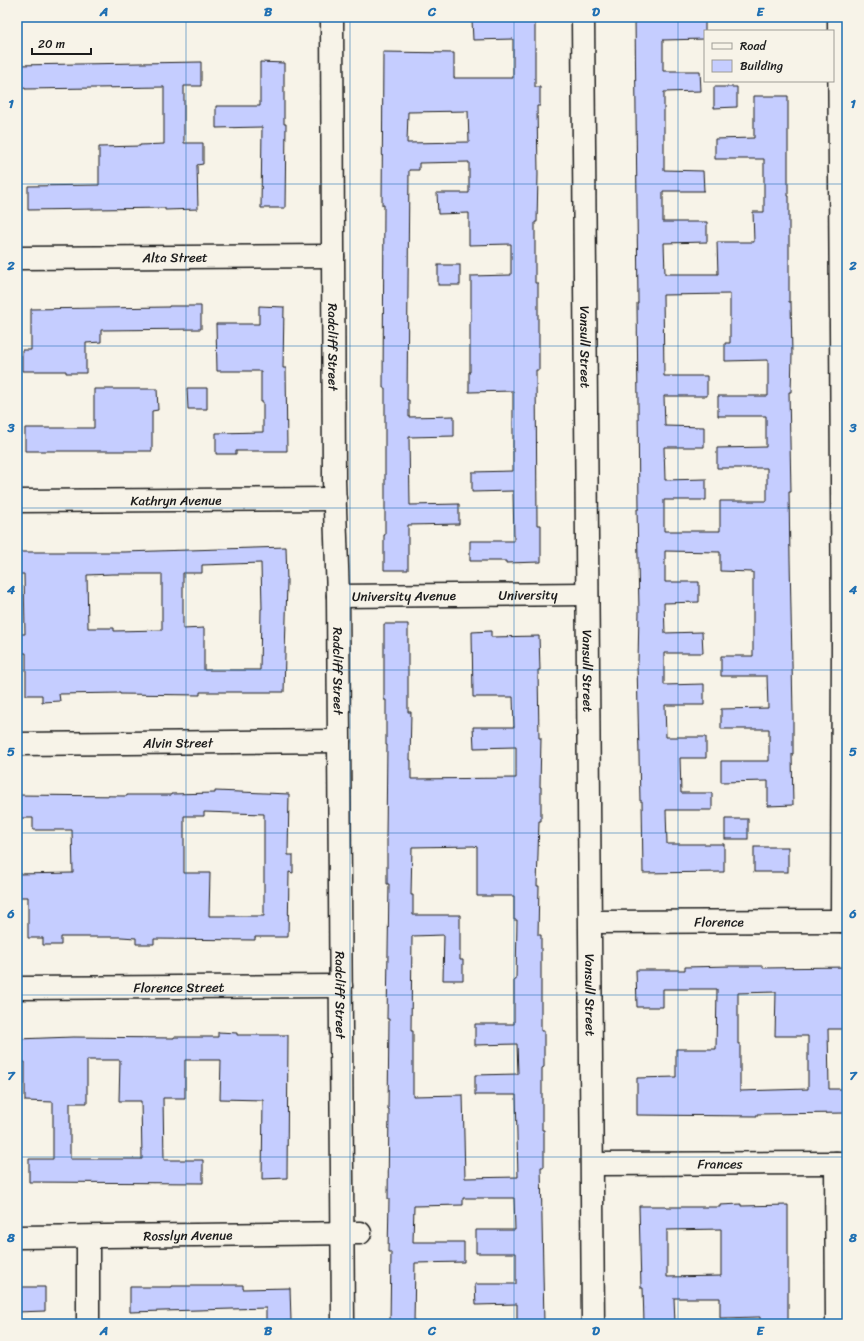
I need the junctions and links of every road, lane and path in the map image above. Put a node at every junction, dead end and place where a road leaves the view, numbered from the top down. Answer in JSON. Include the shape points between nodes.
{"nodes":[{"id":1,"x":332,"y":17,"type":"edge"},
{"id":2,"x":583,"y":17,"type":"edge"},
{"id":3,"x":839,"y":17,"type":"edge"},
{"id":4,"x":333,"y":256,"type":"junction"},
{"id":5,"x":17,"y":258,"type":"edge"},
{"id":6,"x":335,"y":499,"type":"junction"},
{"id":7,"x":17,"y":501,"type":"edge"},
{"id":8,"x":587,"y":594,"type":"junction"},
{"id":9,"x":469,"y":595,"type":"joint"},
{"id":10,"x":338,"y":596,"type":"junction"},
{"id":11,"x":339,"y":741,"type":"junction"},
{"id":12,"x":17,"y":744,"type":"edge"},
{"id":13,"x":844,"y":921,"type":"edge"},
{"id":14,"x":590,"y":922,"type":"junction"},
{"id":15,"x":341,"y":986,"type":"junction"},
{"id":16,"x":17,"y":988,"type":"edge"},
{"id":17,"x":841,"y":1163,"type":"edge"},
{"id":18,"x":593,"y":1164,"type":"junction"},
{"id":19,"x":351,"y":1232,"type":"junction"},
{"id":20,"x":17,"y":1237,"type":"edge"},
{"id":21,"x":88,"y":1237,"type":"junction"},
{"id":22,"x":88,"y":1324,"type":"edge"},
{"id":23,"x":343,"y":1324,"type":"edge"},
{"id":24,"x":593,"y":1324,"type":"edge"},
{"id":25,"x":837,"y":1324,"type":"edge"}],
"edges":[{"from":1,"to":4,"type":"street","name":"Radcliff Street"},
{"from":2,"to":8,"type":"street","name":"Vansull Street"},
{"from":3,"to":13,"type":"street"},
{"from":4,"to":5,"type":"street","name":"Alta Street"},
{"from":4,"to":6,"type":"street","name":"Radcliff Street"},
{"from":6,"to":7,"type":"street","name":"Kathryn Avenue"},
{"from":6,"to":10,"type":"street","name":"Radcliff Street"},
{"from":8,"to":9,"type":"street","name":"University"},
{"from":8,"to":14,"type":"street","name":"Vansull Street"},
{"from":9,"to":10,"type":"street","name":"University Avenue"},
{"from":10,"to":11,"type":"street","name":"Radcliff Street"},
{"from":11,"to":12,"type":"street","name":"Alvin Street"},
{"from":11,"to":15,"type":"street","name":"Radcliff Street"},
{"from":13,"to":14,"type":"street","name":"Florence"},
{"from":14,"to":18,"type":"street","name":"Vansull Street"},
{"from":15,"to":16,"type":"street","name":"Florence Street"},
{"from":15,"to":19,"type":"street","name":"Radcliff Street"},
{"from":17,"to":18,"type":"street","name":"Frances"},
{"from":17,"to":25,"type":"street"},
{"from":18,"to":24,"type":"street","name":"Vansull Street"},
{"from":19,"to":21,"type":"street","name":"Rosslyn Avenue"},
{"from":19,"to":23,"type":"street","name":"Radcliff Street"},
{"from":20,"to":21,"type":"street","name":"Rosslyn Avenue"},
{"from":21,"to":22,"type":"street"}]}
